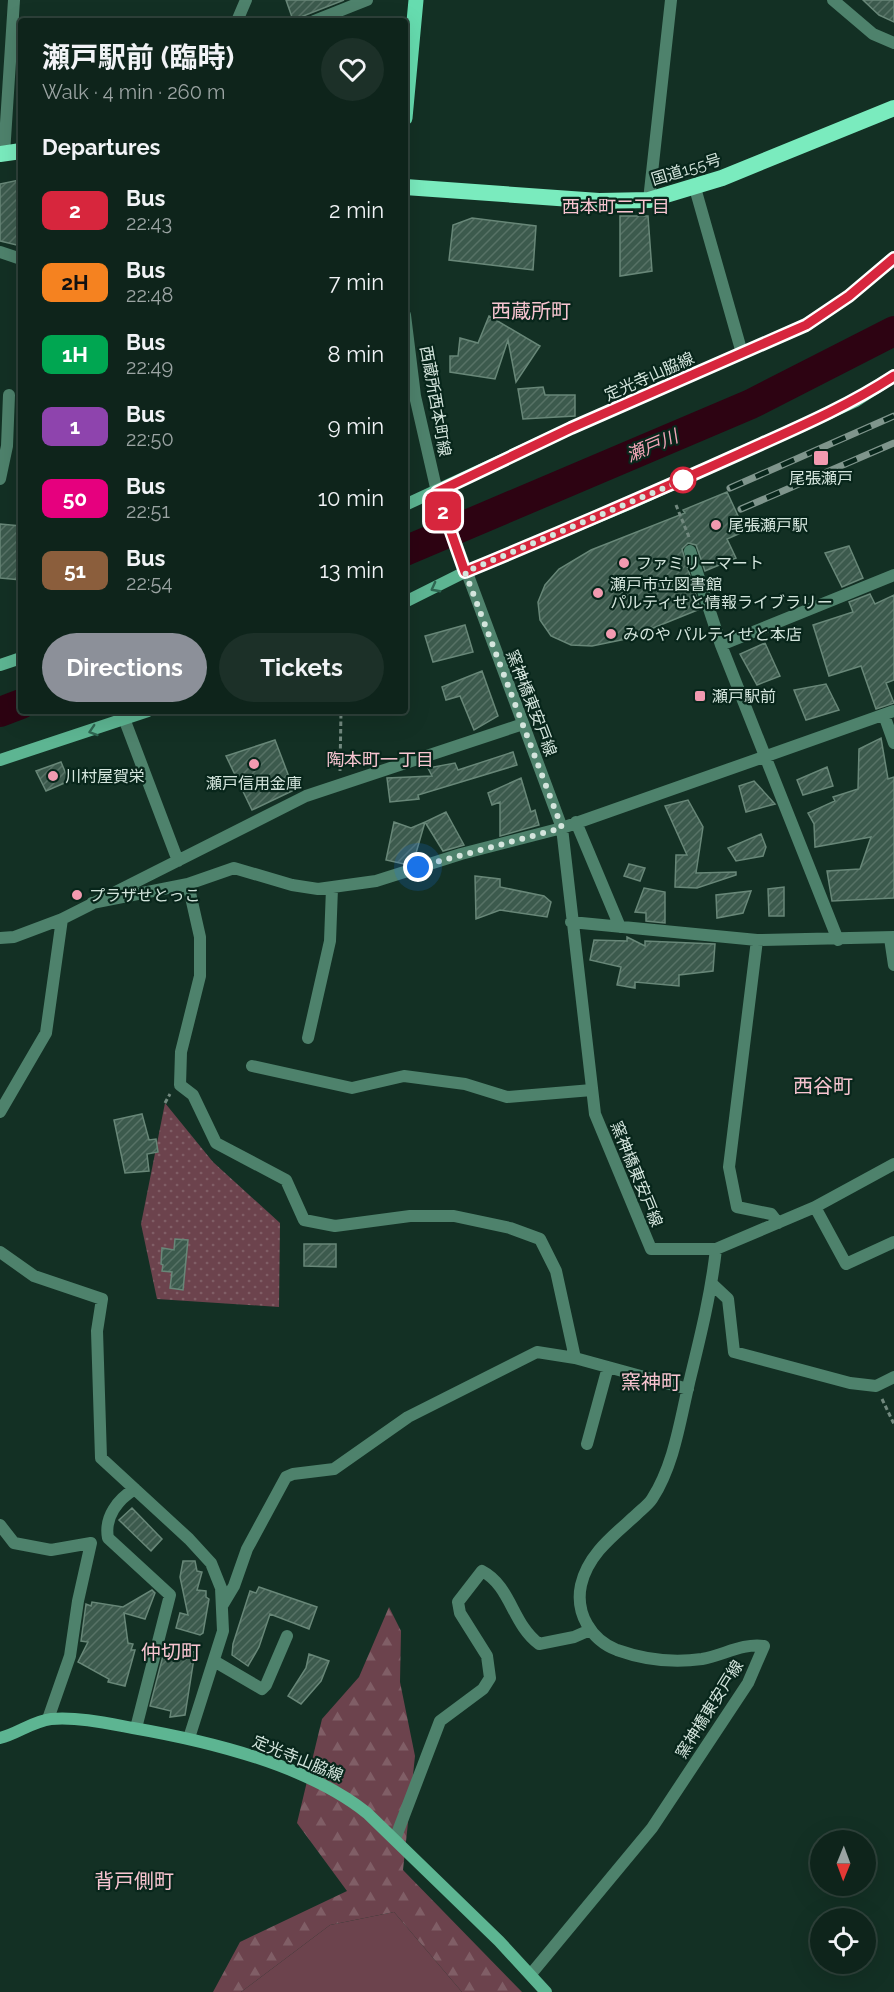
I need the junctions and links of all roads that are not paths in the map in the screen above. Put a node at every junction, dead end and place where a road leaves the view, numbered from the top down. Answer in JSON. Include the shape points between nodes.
{"nodes":[{"id":1,"x":14,"y":0,"type":"edge"},
{"id":2,"x":246,"y":0,"type":"edge"},
{"id":3,"x":367,"y":0,"type":"edge"},
{"id":4,"x":416,"y":0,"type":"edge"},
{"id":5,"x":671,"y":0,"type":"edge"},
{"id":6,"x":833,"y":0,"type":"edge"},
{"id":7,"x":238,"y":18,"type":"edge"},
{"id":8,"x":322,"y":18,"type":"edge"},
{"id":9,"x":894,"y":43,"type":"edge"},
{"id":10,"x":408,"y":86,"type":"edge"},
{"id":11,"x":894,"y":108,"type":"edge"},
{"id":12,"x":18,"y":151,"type":"edge"},
{"id":13,"x":2,"y":154,"type":"edge"},
{"id":14,"x":408,"y":187,"type":"edge"},
{"id":15,"x":695,"y":188,"type":"junction"},
{"id":16,"x":649,"y":200,"type":"junction"},
{"id":17,"x":0,"y":252,"type":"edge"},
{"id":18,"x":18,"y":258,"type":"edge"},
{"id":19,"x":894,"y":258,"type":"edge"},
{"id":20,"x":408,"y":344,"type":"edge"},
{"id":21,"x":742,"y":353,"type":"junction"},
{"id":22,"x":894,"y":376,"type":"edge"},
{"id":23,"x":9,"y":395,"type":"dead end"},
{"id":24,"x":0,"y":479,"type":"edge"},
{"id":25,"x":439,"y":497,"type":"junction"},
{"id":26,"x":408,"y":505,"type":"edge"},
{"id":27,"x":690,"y":551,"type":"road end"},
{"id":28,"x":465,"y":572,"type":"junction"},
{"id":29,"x":894,"y":576,"type":"edge"},
{"id":30,"x":408,"y":600,"type":"edge"},
{"id":31,"x":721,"y":645,"type":"junction"},
{"id":32,"x":18,"y":659,"type":"edge"},
{"id":33,"x":0,"y":665,"type":"edge"},
{"id":34,"x":889,"y":713,"type":"edge"},
{"id":35,"x":141,"y":714,"type":"edge"},
{"id":36,"x":125,"y":721,"type":"junction"},
{"id":37,"x":523,"y":724,"type":"junction"},
{"id":38,"x":894,"y":743,"type":"edge"},
{"id":39,"x":765,"y":755,"type":"junction"},
{"id":40,"x":0,"y":760,"type":"edge"},
{"id":41,"x":576,"y":822,"type":"junction"},
{"id":42,"x":562,"y":828,"type":"junction"},
{"id":43,"x":178,"y":861,"type":"junction"},
{"id":44,"x":188,"y":884,"type":"junction"},
{"id":45,"x":332,"y":888,"type":"junction"},
{"id":46,"x":92,"y":903,"type":"junction"},
{"id":47,"x":63,"y":918,"type":"junction"},
{"id":48,"x":571,"y":922,"type":"junction"},
{"id":49,"x":620,"y":927,"type":"junction"},
{"id":50,"x":892,"y":937,"type":"edge"},
{"id":51,"x":0,"y":938,"type":"edge"},
{"id":52,"x":758,"y":940,"type":"junction"},
{"id":53,"x":838,"y":940,"type":"junction"},
{"id":54,"x":894,"y":965,"type":"edge"},
{"id":55,"x":308,"y":1038,"type":"dead end"},
{"id":56,"x":252,"y":1066,"type":"dead end"},
{"id":57,"x":592,"y":1090,"type":"junction"},
{"id":58,"x":0,"y":1112,"type":"edge"},
{"id":59,"x":894,"y":1164,"type":"edge"},
{"id":60,"x":815,"y":1207,"type":"junction"},
{"id":61,"x":778,"y":1223,"type":"junction"},
{"id":62,"x":894,"y":1242,"type":"edge"},
{"id":63,"x":716,"y":1249,"type":"junction"},
{"id":64,"x":0,"y":1252,"type":"edge"},
{"id":65,"x":712,"y":1284,"type":"junction"},
{"id":66,"x":575,"y":1358,"type":"junction"},
{"id":67,"x":608,"y":1367,"type":"junction"},
{"id":68,"x":894,"y":1377,"type":"edge"},
{"id":69,"x":688,"y":1389,"type":"junction"},
{"id":70,"x":587,"y":1444,"type":"dead end"},
{"id":71,"x":135,"y":1489,"type":"junction"},
{"id":72,"x":0,"y":1525,"type":"edge"},
{"id":73,"x":222,"y":1607,"type":"junction"},
{"id":74,"x":590,"y":1630,"type":"junction"},
{"id":75,"x":287,"y":1636,"type":"dead end"},
{"id":76,"x":214,"y":1660,"type":"junction"},
{"id":77,"x":48,"y":1719,"type":"junction"},
{"id":78,"x":136,"y":1728,"type":"junction"},
{"id":79,"x":0,"y":1738,"type":"edge"},
{"id":80,"x":189,"y":1738,"type":"junction"},
{"id":81,"x":395,"y":1839,"type":"junction"},
{"id":82,"x":531,"y":1974,"type":"junction"},
{"id":83,"x":546,"y":1992,"type":"edge"}],
"edges":[{"from":1,"to":13,"type":"street"},
{"from":2,"to":7,"type":"street"},
{"from":3,"to":8,"type":"street"},
{"from":4,"to":10,"type":"main road"},
{"from":5,"to":16,"type":"street"},
{"from":6,"to":9,"type":"street","via":[[873,34]]},
{"from":11,"to":15,"type":"highway","name":"国道155号"},
{"from":12,"to":13,"type":"highway"},
{"from":14,"to":16,"type":"highway","name":"国道155号","via":[[599,201]]},
{"from":15,"to":16,"type":"highway","name":"国道155号"},
{"from":15,"to":21,"type":"street"},
{"from":17,"to":18,"type":"street"},
{"from":19,"to":21,"type":"main road","name":"定光寺山脇線","via":[[806,325]]},
{"from":20,"to":25,"type":"street","name":"西蔵所西本町線","via":[[415,396]]},
{"from":21,"to":25,"type":"main road","name":"定光寺山脇線","via":[[571,428]]},
{"from":22,"to":28,"type":"main road","via":[[856,401],[629,504]]},
{"from":23,"to":24,"type":"street","via":[[7,446]]},
{"from":25,"to":26,"type":"main road","name":"定光寺山脇線"},
{"from":25,"to":28,"type":"street","name":"窯神橋東安戸線"},
{"from":27,"to":31,"type":"street"},
{"from":28,"to":30,"type":"main road","one_way":true},
{"from":28,"to":37,"type":"street","name":"窯神橋東安戸線"},
{"from":29,"to":31,"type":"street"},
{"from":31,"to":39,"type":"street"},
{"from":32,"to":33,"type":"main road"},
{"from":34,"to":38,"type":"street"},
{"from":34,"to":39,"type":"street"},
{"from":35,"to":36,"type":"main road"},
{"from":36,"to":40,"type":"main road","one_way":true},
{"from":36,"to":43,"type":"street"},
{"from":37,"to":42,"type":"street","name":"窯神橋東安戸線"},
{"from":37,"to":43,"type":"street","via":[[306,796]]},
{"from":39,"to":41,"type":"street"},
{"from":39,"to":53,"type":"street"},
{"from":41,"to":42,"type":"street"},
{"from":41,"to":49,"type":"street"},
{"from":42,"to":45,"type":"street","via":[[376,880]]},
{"from":42,"to":48,"type":"street","name":"窯神橋東安戸線"},
{"from":43,"to":46,"type":"street"},
{"from":44,"to":45,"type":"street","via":[[234,868],[292,885]]},
{"from":44,"to":46,"type":"street"},
{"from":44,"to":66,"type":"street","via":[[200,937],[200,976],[181,1052],[180,1085],[193,1095],[216,1143],[286,1180],[304,1220],[335,1226],[410,1216],[454,1216],[540,1239],[556,1270]]},
{"from":45,"to":55,"type":"street","via":[[330,941]]},
{"from":46,"to":47,"type":"street"},
{"from":47,"to":51,"type":"street","via":[[14,937]]},
{"from":47,"to":58,"type":"street","via":[[46,1033]]},
{"from":48,"to":49,"type":"street"},
{"from":48,"to":57,"type":"street","name":"窯神橋東安戸線"},
{"from":49,"to":52,"type":"street"},
{"from":50,"to":53,"type":"street"},
{"from":50,"to":54,"type":"street"},
{"from":52,"to":53,"type":"street"},
{"from":52,"to":61,"type":"street","via":[[729,1167],[737,1207],[771,1214]]},
{"from":56,"to":57,"type":"street","via":[[352,1088],[404,1076],[465,1084],[507,1097]]},
{"from":57,"to":63,"type":"street","name":"窯神橋東安戸線","via":[[595,1114],[651,1249]]},
{"from":59,"to":60,"type":"street"},
{"from":60,"to":61,"type":"street"},
{"from":60,"to":62,"type":"street","via":[[846,1264]]},
{"from":61,"to":63,"type":"street"},
{"from":63,"to":65,"type":"street"},
{"from":64,"to":71,"type":"street","via":[[34,1276],[102,1299],[97,1331],[100,1458]]},
{"from":65,"to":68,"type":"street","via":[[728,1299],[734,1352],[850,1383],[876,1386]]},
{"from":65,"to":69,"type":"street"},
{"from":66,"to":67,"type":"street"},
{"from":66,"to":73,"type":"street","via":[[537,1352],[408,1417],[334,1469],[286,1477],[247,1549]]},
{"from":67,"to":69,"type":"street"},
{"from":67,"to":70,"type":"street"},
{"from":69,"to":74,"type":"street","via":[[673,1450],[652,1500],[601,1546],[589,1564],[579,1600]]},
{"from":71,"to":73,"type":"street","via":[[211,1563]]},
{"from":71,"to":78,"type":"street","via":[[119,1498],[106,1529],[108,1538],[170,1595]]},
{"from":72,"to":77,"type":"street","via":[[14,1543],[51,1550],[91,1543],[70,1656]]},
{"from":73,"to":76,"type":"street","via":[[223,1631]]},
{"from":74,"to":81,"type":"street","via":[[539,1644],[525,1634],[511,1603],[492,1576],[482,1571],[458,1602],[460,1613],[487,1656],[490,1678],[483,1689],[440,1721]]},
{"from":74,"to":82,"type":"street","name":"窯神橋東安戸線","via":[[615,1649],[660,1661],[702,1659],[750,1644],[764,1646],[748,1683],[652,1828]]},
{"from":75,"to":76,"type":"street","via":[[262,1689]]},
{"from":76,"to":80,"type":"street"},
{"from":77,"to":78,"type":"main road","name":"定光寺山脇線","via":[[91,1720]]},
{"from":77,"to":79,"type":"main road","name":"定光寺山脇線"},
{"from":78,"to":80,"type":"main road","name":"定光寺山脇線"},
{"from":80,"to":81,"type":"main road","name":"定光寺山脇線","via":[[251,1756],[346,1796]]},
{"from":81,"to":82,"type":"main road","name":"定光寺山脇線"},
{"from":82,"to":83,"type":"main road","name":"定光寺山脇線"}]}
